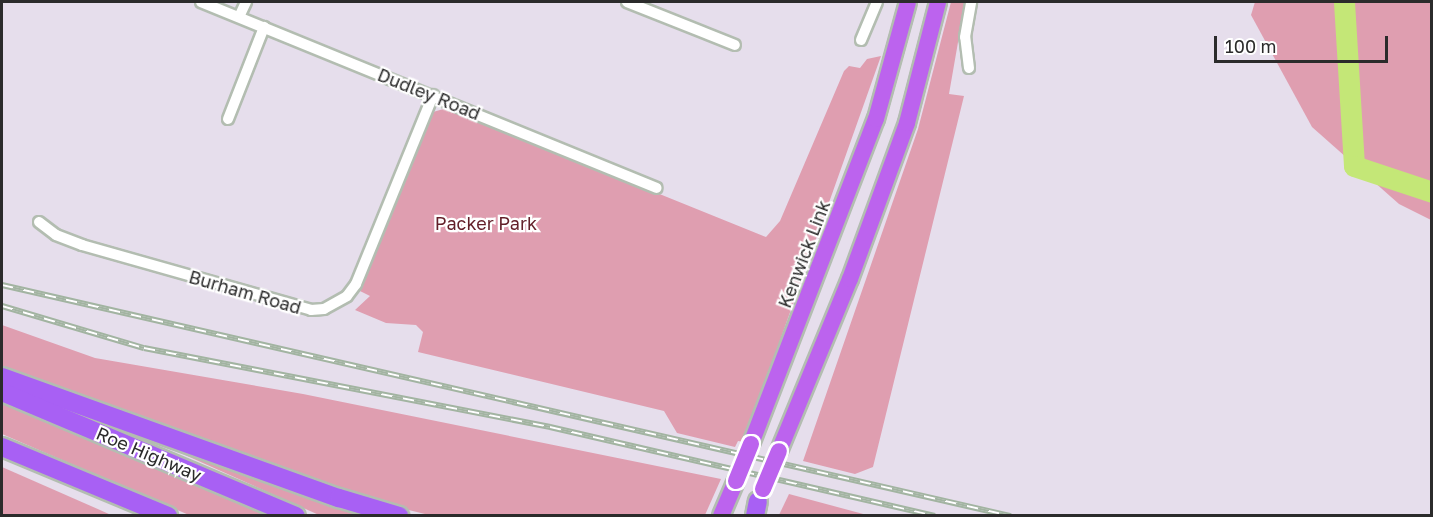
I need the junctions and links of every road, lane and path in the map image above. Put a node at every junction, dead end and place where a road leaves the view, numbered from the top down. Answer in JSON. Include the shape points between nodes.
{"nodes":[{"id":1,"x":201,"y":2,"type":"edge"},
{"id":2,"x":246,"y":2,"type":"edge"},
{"id":3,"x":627,"y":2,"type":"edge"},
{"id":4,"x":877,"y":2,"type":"edge"},
{"id":5,"x":909,"y":2,"type":"edge"},
{"id":6,"x":938,"y":2,"type":"edge"},
{"id":7,"x":971,"y":2,"type":"edge"},
{"id":8,"x":240,"y":17,"type":"junction"},
{"id":9,"x":264,"y":27,"type":"junction"},
{"id":10,"x":861,"y":40,"type":"dead end"},
{"id":11,"x":735,"y":45,"type":"dead end"},
{"id":12,"x":969,"y":68,"type":"dead end"},
{"id":13,"x":432,"y":95,"type":"junction"},
{"id":14,"x":228,"y":119,"type":"dead end"},
{"id":15,"x":656,"y":188,"type":"dead end"},
{"id":16,"x":39,"y":222,"type":"dead end"},
{"id":17,"x":2,"y":377,"type":"edge"},
{"id":18,"x":2,"y":392,"type":"edge"},
{"id":19,"x":2,"y":447,"type":"edge"},
{"id":20,"x":99,"y":487,"type":"junction"},
{"id":21,"x":757,"y":505,"type":"edge"},
{"id":22,"x":145,"y":516,"type":"edge"},
{"id":23,"x":168,"y":516,"type":"edge"},
{"id":24,"x":296,"y":516,"type":"edge"},
{"id":25,"x":399,"y":516,"type":"edge"},
{"id":26,"x":721,"y":516,"type":"edge"}],
"edges":[{"from":1,"to":8,"type":"street","name":"Dudley Road"},
{"from":2,"to":8,"type":"street"},
{"from":3,"to":11,"type":"street"},
{"from":4,"to":10,"type":"street"},
{"from":5,"to":26,"type":"highway","name":"Kenwick Link","bridge":true,"via":[[876,119]]},
{"from":6,"to":21,"type":"highway","bridge":true,"via":[[907,123],[850,279]]},
{"from":7,"to":12,"type":"street","via":[[964,37]]},
{"from":8,"to":9,"type":"street","name":"Dudley Road"},
{"from":9,"to":13,"type":"street","name":"Dudley Road"},
{"from":9,"to":14,"type":"street"},
{"from":13,"to":15,"type":"street","name":"Dudley Road"},
{"from":13,"to":16,"type":"street","name":"Burham Road","via":[[356,284],[342,300],[324,309],[311,310],[82,245],[56,235]]},
{"from":17,"to":25,"type":"highway"},
{"from":18,"to":24,"type":"highway","name":"Roe Highway"},
{"from":19,"to":20,"type":"highway"},
{"from":20,"to":22,"type":"highway"},
{"from":20,"to":23,"type":"highway"}]}
